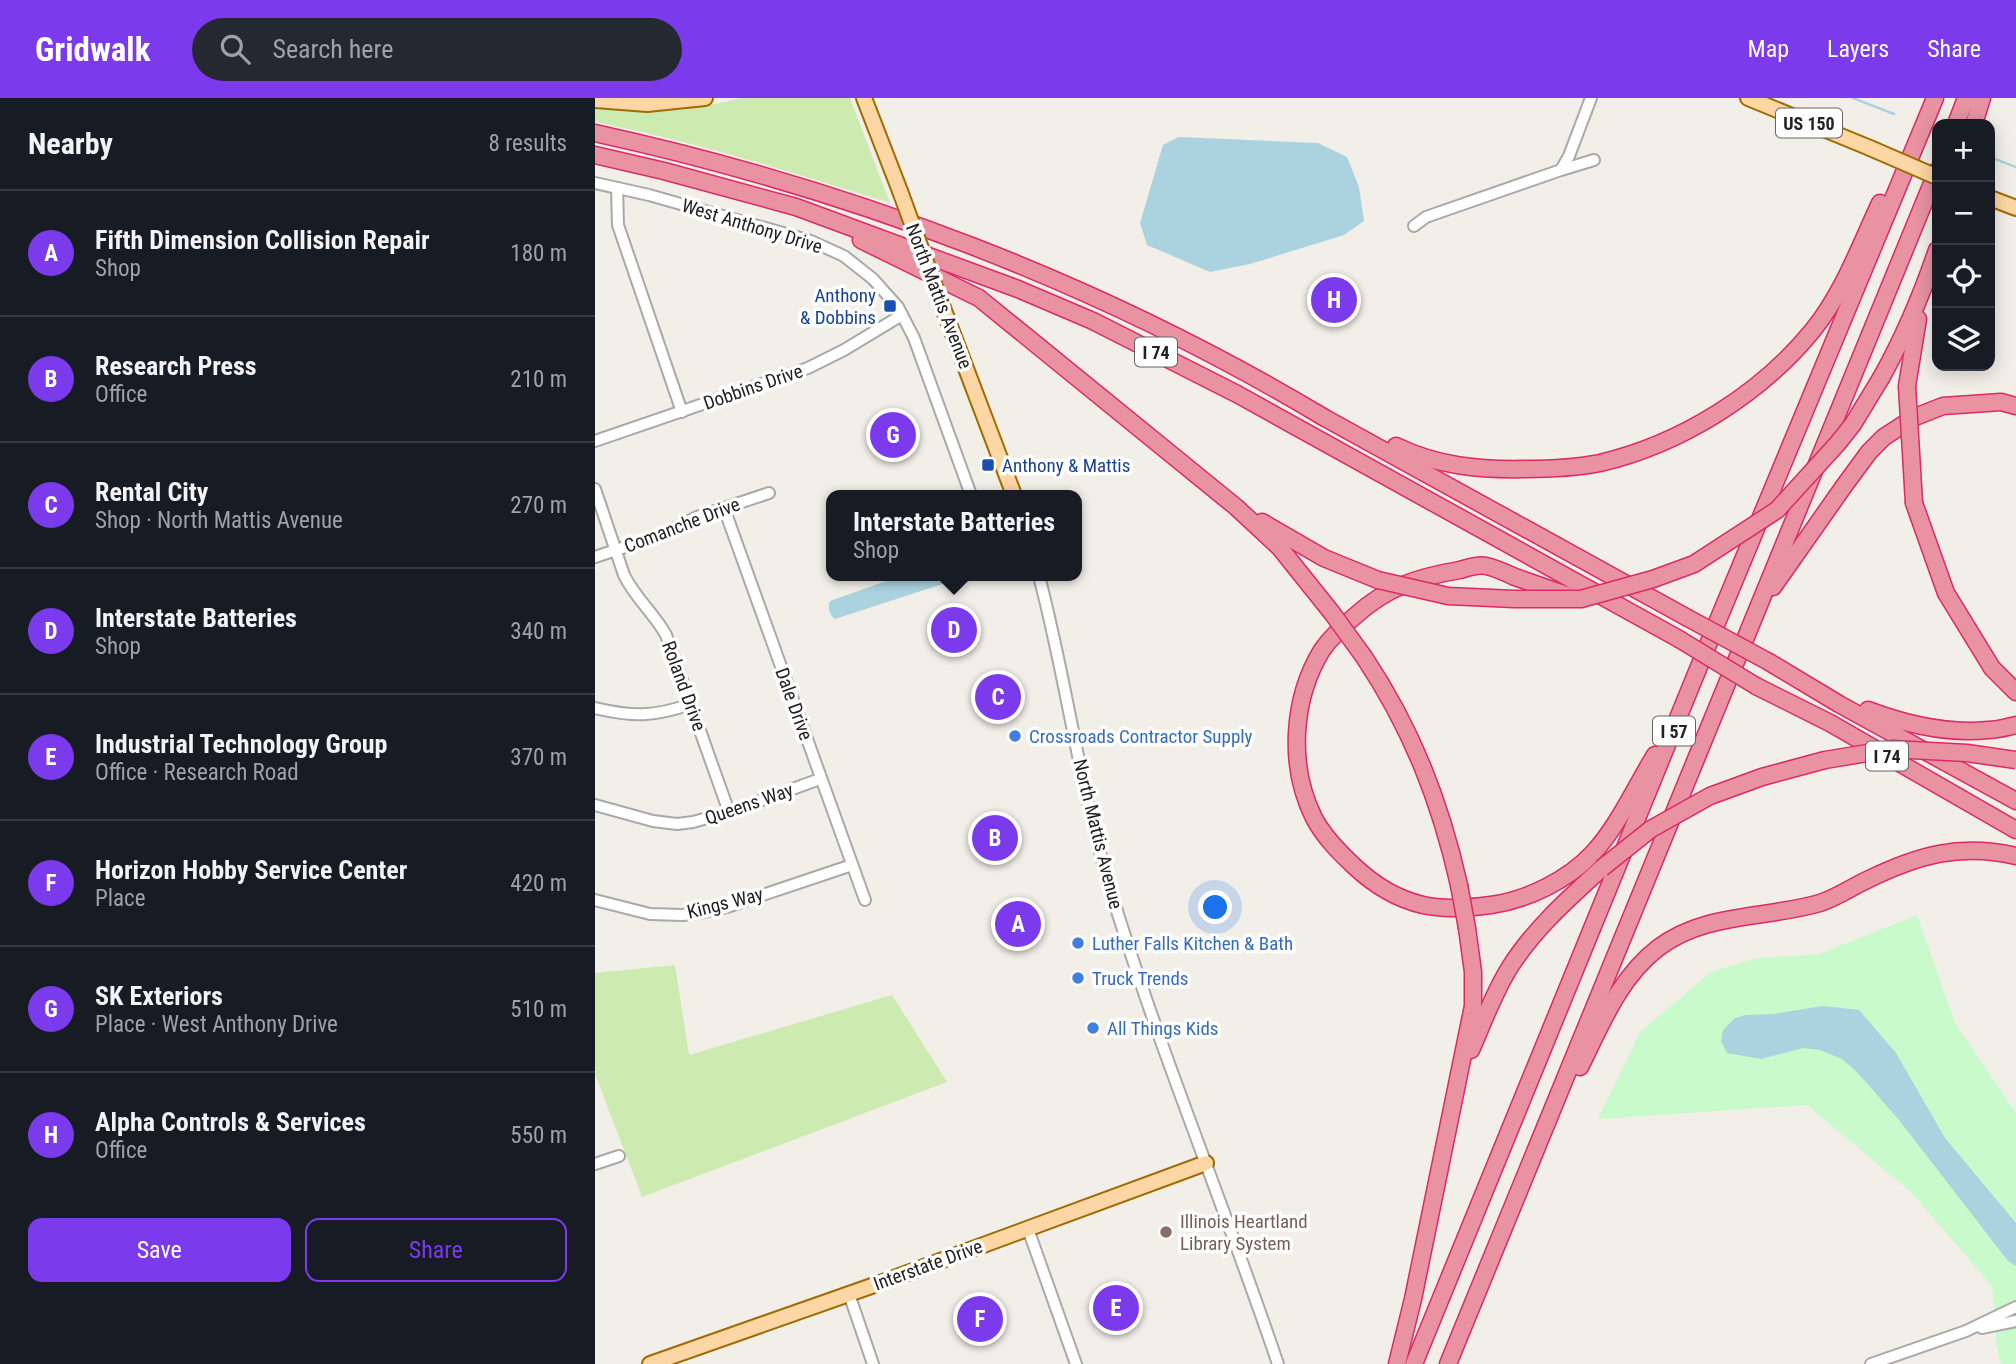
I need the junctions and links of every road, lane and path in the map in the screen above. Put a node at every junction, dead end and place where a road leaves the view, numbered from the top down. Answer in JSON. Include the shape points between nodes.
{"nodes":[{"id":1,"x":705,"y":98,"type":"edge"},
{"id":2,"x":864,"y":98,"type":"edge"},
{"id":3,"x":1591,"y":98,"type":"edge"},
{"id":4,"x":1748,"y":98,"type":"edge"},
{"id":5,"x":1935,"y":98,"type":"edge"},
{"id":6,"x":1966,"y":98,"type":"edge"},
{"id":7,"x":1982,"y":98,"type":"edge"},
{"id":8,"x":595,"y":100,"type":"edge"},
{"id":9,"x":627,"y":100,"type":"edge"},
{"id":10,"x":1958,"y":119,"type":"edge"},
{"id":11,"x":1976,"y":119,"type":"edge"},
{"id":12,"x":595,"y":133,"type":"edge"},
{"id":13,"x":595,"y":155,"type":"edge"},
{"id":14,"x":1594,"y":160,"type":"dead end"},
{"id":15,"x":1561,"y":170,"type":"junction"},
{"id":16,"x":1932,"y":175,"type":"edge"},
{"id":17,"x":1932,"y":182,"type":"edge"},
{"id":18,"x":595,"y":183,"type":"edge"},
{"id":19,"x":617,"y":188,"type":"junction"},
{"id":20,"x":1995,"y":200,"type":"edge"},
{"id":21,"x":796,"y":207,"type":"junction"},
{"id":22,"x":2016,"y":208,"type":"edge"},
{"id":23,"x":1414,"y":226,"type":"dead end"},
{"id":24,"x":1932,"y":264,"type":"edge"},
{"id":25,"x":1921,"y":295,"type":"junction"},
{"id":26,"x":902,"y":315,"type":"junction"},
{"id":27,"x":1273,"y":387,"type":"junction"},
{"id":28,"x":2016,"y":406,"type":"edge"},
{"id":29,"x":683,"y":412,"type":"junction"},
{"id":30,"x":595,"y":441,"type":"edge"},
{"id":31,"x":595,"y":489,"type":"edge"},
{"id":32,"x":969,"y":490,"type":"edge"},
{"id":33,"x":1012,"y":490,"type":"edge"},
{"id":34,"x":769,"y":493,"type":"dead end"},
{"id":35,"x":1236,"y":507,"type":"junction"},
{"id":36,"x":724,"y":508,"type":"junction"},
{"id":37,"x":615,"y":550,"type":"junction"},
{"id":38,"x":595,"y":557,"type":"edge"},
{"id":39,"x":1040,"y":581,"type":"edge"},
{"id":40,"x":1756,"y":612,"type":"junction"},
{"id":41,"x":1657,"y":627,"type":"junction"},
{"id":42,"x":1798,"y":680,"type":"junction"},
{"id":43,"x":2016,"y":692,"type":"edge"},
{"id":44,"x":691,"y":704,"type":"junction"},
{"id":45,"x":595,"y":708,"type":"edge"},
{"id":46,"x":1682,"y":711,"type":"junction"},
{"id":47,"x":2016,"y":725,"type":"edge"},
{"id":48,"x":2016,"y":760,"type":"edge"},
{"id":49,"x":820,"y":779,"type":"junction"},
{"id":50,"x":2016,"y":801,"type":"edge"},
{"id":51,"x":595,"y":805,"type":"edge"},
{"id":52,"x":729,"y":812,"type":"junction"},
{"id":53,"x":2016,"y":830,"type":"edge"},
{"id":54,"x":2016,"y":856,"type":"edge"},
{"id":55,"x":852,"y":865,"type":"junction"},
{"id":56,"x":595,"y":900,"type":"edge"},
{"id":57,"x":865,"y":900,"type":"dead end"},
{"id":58,"x":1459,"y":1074,"type":"junction"},
{"id":59,"x":619,"y":1156,"type":"dead end"},
{"id":60,"x":1206,"y":1163,"type":"junction"},
{"id":61,"x":595,"y":1164,"type":"edge"},
{"id":62,"x":1525,"y":1179,"type":"junction"},
{"id":63,"x":1028,"y":1229,"type":"junction"},
{"id":64,"x":849,"y":1294,"type":"junction"},
{"id":65,"x":2016,"y":1307,"type":"edge"},
{"id":66,"x":2016,"y":1321,"type":"edge"},
{"id":67,"x":1966,"y":1331,"type":"junction"},
{"id":68,"x":650,"y":1364,"type":"edge"},
{"id":69,"x":873,"y":1364,"type":"edge"},
{"id":70,"x":1076,"y":1364,"type":"edge"},
{"id":71,"x":1277,"y":1364,"type":"edge"},
{"id":72,"x":1397,"y":1364,"type":"edge"},
{"id":73,"x":1414,"y":1364,"type":"edge"},
{"id":74,"x":1448,"y":1364,"type":"edge"},
{"id":75,"x":1871,"y":1364,"type":"edge"}],
"edges":[{"from":1,"to":9,"type":"main road","via":[[662,103]]},
{"from":2,"to":33,"type":"main road","name":"North Mattis Avenue","bridge":true},
{"from":3,"to":15,"type":"street"},
{"from":4,"to":16,"type":"main road","number":"US 150","bridge":true},
{"from":5,"to":27,"type":"highway","via":[[1836,295],[1813,330],[1759,383],[1666,440],[1622,457],[1566,468],[1459,466],[1411,453]]},
{"from":5,"to":46,"type":"highway","number":"I 57"},
{"from":6,"to":10,"type":"highway"},
{"from":7,"to":11,"type":"highway"},
{"from":8,"to":9,"type":"main road"},
{"from":12,"to":27,"type":"highway","number":"I 74","via":[[765,176],[939,234],[1108,304]]},
{"from":13,"to":21,"type":"highway","number":"I 74"},
{"from":14,"to":15,"type":"street"},
{"from":15,"to":23,"type":"street","via":[[1426,217]]},
{"from":17,"to":40,"type":"highway","number":"I 57"},
{"from":18,"to":19,"type":"street","name":"West Anthony Drive"},
{"from":19,"to":26,"type":"street","name":"West Anthony Drive","via":[[830,249],[873,279]]},
{"from":19,"to":29,"type":"street","via":[[620,233]]},
{"from":20,"to":22,"type":"main road"},
{"from":21,"to":35,"type":"highway","via":[[979,298]]},
{"from":21,"to":41,"type":"highway","number":"I 74","via":[[1018,289],[1130,339]]},
{"from":24,"to":25,"type":"highway"},
{"from":25,"to":35,"type":"highway","bridge":true,"via":[[1902,341],[1853,424],[1777,510],[1694,564],[1653,579],[1581,599],[1448,596],[1378,580],[1324,558]]},
{"from":25,"to":43,"type":"highway","bridge":true,"via":[[1907,386],[1914,503],[1946,593],[1992,668]]},
{"from":26,"to":29,"type":"street","name":"Dobbins Drive","via":[[808,368]]},
{"from":26,"to":32,"type":"street","name":"West Anthony Drive"},
{"from":27,"to":42,"type":"highway","number":"I 74","bridge":true},
{"from":28,"to":40,"type":"highway","via":[[2001,402],[1943,406],[1884,437]]},
{"from":29,"to":30,"type":"street","name":"Dobbins Drive"},
{"from":31,"to":37,"type":"street","name":"Roland Drive"},
{"from":34,"to":36,"type":"street","name":"Comanche Drive"},
{"from":35,"to":58,"type":"highway","bridge":true,"via":[[1280,548],[1364,657],[1412,740],[1436,799],[1459,884],[1473,971],[1473,1006]]},
{"from":36,"to":37,"type":"street","name":"Comanche Drive"},
{"from":36,"to":49,"type":"street","name":"Dale Drive"},
{"from":37,"to":38,"type":"street","name":"Comanche Drive"},
{"from":37,"to":44,"type":"street","name":"Roland Drive","via":[[631,589],[666,635]]},
{"from":39,"to":60,"type":"street","name":"North Mattis Avenue","via":[[1109,885]]},
{"from":40,"to":62,"type":"highway","number":"I 57"},
{"from":41,"to":46,"type":"highway","via":[[1483,565],[1424,576],[1364,607],[1324,648],[1300,706],[1296,746],[1301,780],[1314,817],[1334,847],[1391,893],[1422,905],[1464,909],[1506,903],[1561,879],[1593,853]]},
{"from":41,"to":53,"type":"highway","number":"I 74","bridge":true},
{"from":42,"to":47,"type":"highway","via":[[1870,712],[1917,726],[1988,731]]},
{"from":42,"to":50,"type":"highway","number":"I 74"},
{"from":44,"to":45,"type":"street","via":[[650,715]]},
{"from":44,"to":52,"type":"street","name":"Roland Drive"},
{"from":46,"to":73,"type":"highway","number":"I 57"},
{"from":48,"to":58,"type":"highway","bridge":true,"via":[[1892,749],[1825,760],[1710,796],[1651,829],[1564,902],[1530,941],[1510,968]]},
{"from":49,"to":52,"type":"street","name":"Queens Way"},
{"from":49,"to":55,"type":"street","name":"Dale Drive"},
{"from":51,"to":52,"type":"street","name":"Queens Way","via":[[667,823]]},
{"from":54,"to":62,"type":"highway","via":[[1989,851],[1929,855],[1897,865],[1823,902],[1710,923],[1671,940],[1644,961],[1617,996]]},
{"from":55,"to":56,"type":"street","name":"Kings Way","via":[[727,906],[683,915],[650,914]]},
{"from":55,"to":57,"type":"street","name":"Dale Drive"},
{"from":58,"to":72,"type":"highway"},
{"from":59,"to":61,"type":"street"},
{"from":60,"to":63,"type":"main road","name":"Interstate Drive"},
{"from":60,"to":71,"type":"street","name":"North Mattis Avenue"},
{"from":62,"to":74,"type":"highway","number":"I 57"},
{"from":63,"to":64,"type":"main road","name":"Interstate Drive"},
{"from":63,"to":70,"type":"street"},
{"from":64,"to":68,"type":"main road","name":"Interstate Drive"},
{"from":64,"to":69,"type":"street"},
{"from":65,"to":67,"type":"street"},
{"from":66,"to":67,"type":"street"},
{"from":67,"to":75,"type":"street"}]}
